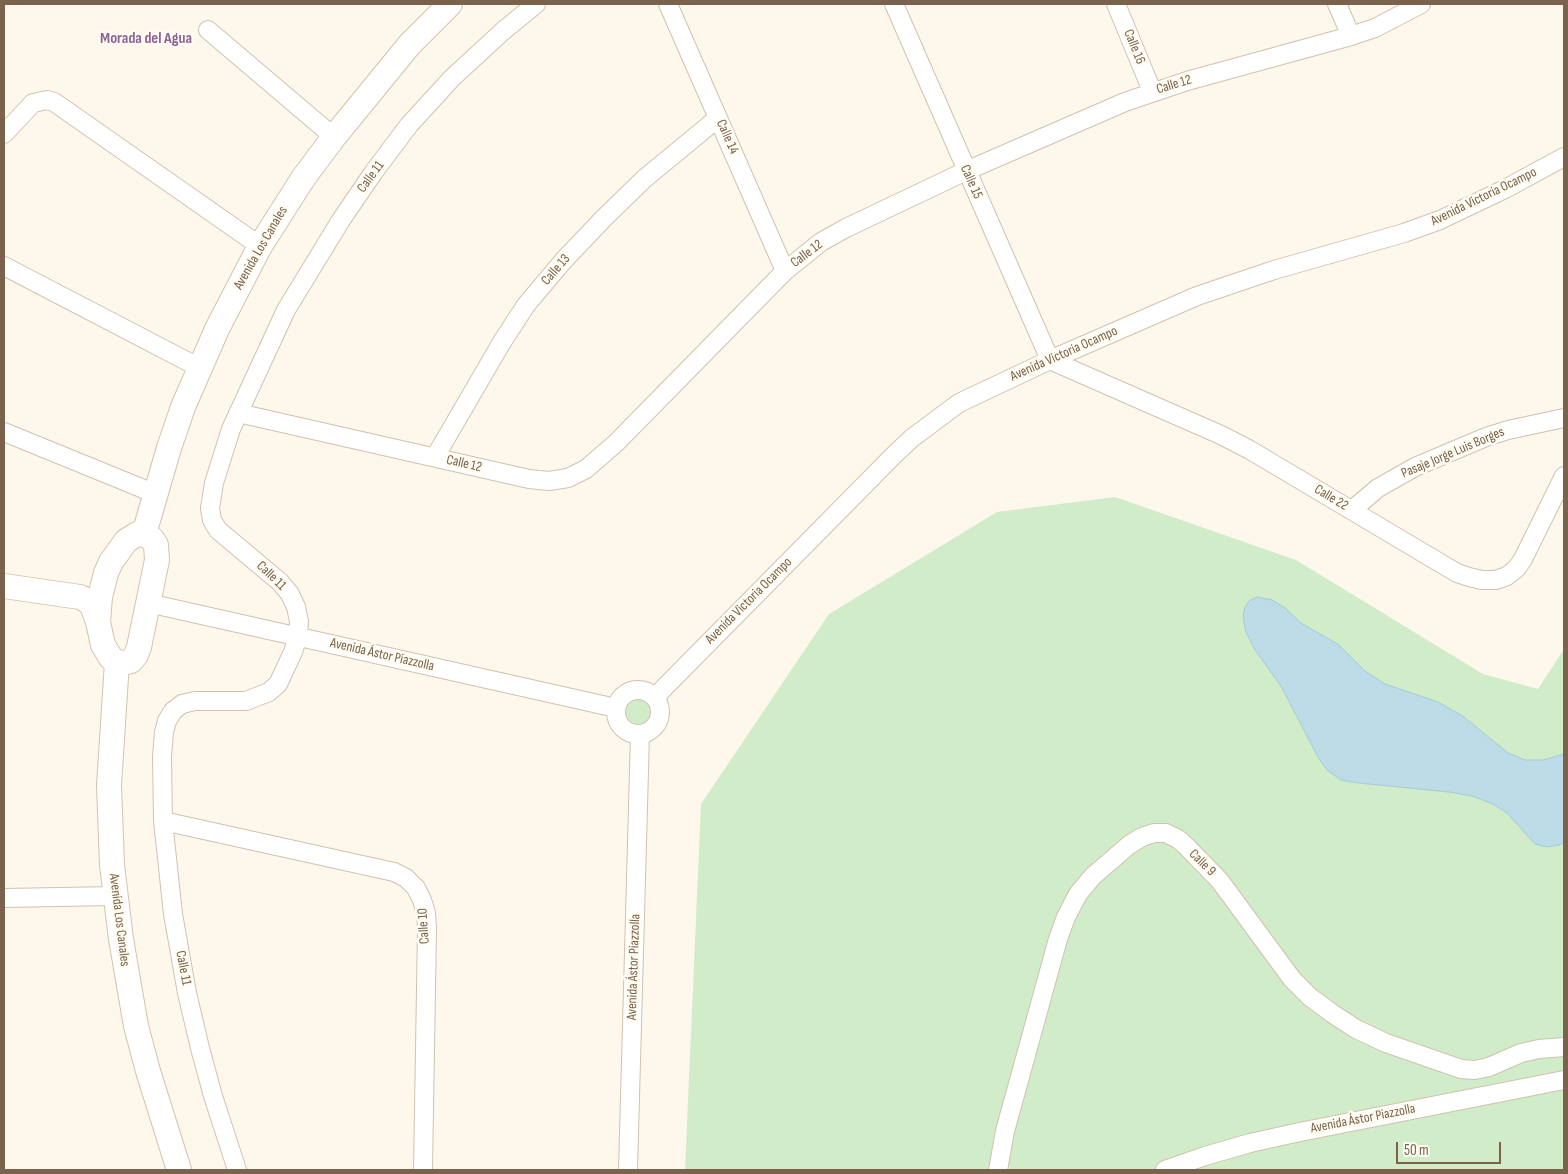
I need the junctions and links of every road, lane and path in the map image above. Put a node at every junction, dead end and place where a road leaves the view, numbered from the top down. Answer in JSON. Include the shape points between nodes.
{"nodes":[{"id":1,"x":450,"y":4,"type":"edge"},
{"id":2,"x":536,"y":4,"type":"edge"},
{"id":3,"x":668,"y":4,"type":"edge"},
{"id":4,"x":894,"y":4,"type":"edge"},
{"id":5,"x":1116,"y":4,"type":"edge"},
{"id":6,"x":1337,"y":4,"type":"edge"},
{"id":7,"x":1421,"y":4,"type":"edge"},
{"id":8,"x":208,"y":30,"type":"dead end"},
{"id":9,"x":1351,"y":36,"type":"junction"},
{"id":10,"x":1152,"y":91,"type":"junction"},
{"id":11,"x":718,"y":118,"type":"junction"},
{"id":12,"x":4,"y":134,"type":"edge"},
{"id":13,"x":334,"y":137,"type":"junction"},
{"id":14,"x":1564,"y":156,"type":"edge"},
{"id":15,"x":966,"y":171,"type":"junction"},
{"id":16,"x":260,"y":246,"type":"junction"},
{"id":17,"x":4,"y":266,"type":"edge"},
{"id":18,"x":785,"y":271,"type":"junction"},
{"id":19,"x":1050,"y":360,"type":"junction"},
{"id":20,"x":200,"y":368,"type":"junction"},
{"id":21,"x":238,"y":413,"type":"junction"},
{"id":22,"x":1564,"y":418,"type":"edge"},
{"id":23,"x":4,"y":432,"type":"edge"},
{"id":24,"x":435,"y":457,"type":"junction"},
{"id":25,"x":1564,"y":476,"type":"edge"},
{"id":26,"x":156,"y":494,"type":"junction"},
{"id":27,"x":1352,"y":510,"type":"junction"},
{"id":28,"x":144,"y":534,"type":"junction"},
{"id":29,"x":4,"y":570,"type":"edge"},
{"id":30,"x":106,"y":573,"type":"junction"},
{"id":31,"x":4,"y":586,"type":"edge"},
{"id":32,"x":148,"y":603,"type":"junction"},
{"id":33,"x":98,"y":622,"type":"junction"},
{"id":34,"x":298,"y":636,"type":"junction"},
{"id":35,"x":117,"y":662,"type":"junction"},
{"id":36,"x":655,"y":697,"type":"junction"},
{"id":37,"x":616,"y":708,"type":"junction"},
{"id":38,"x":640,"y":734,"type":"junction"},
{"id":39,"x":163,"y":820,"type":"junction"},
{"id":40,"x":116,"y":896,"type":"junction"},
{"id":41,"x":4,"y":898,"type":"edge"},
{"id":42,"x":1564,"y":1047,"type":"edge"},
{"id":43,"x":1475,"y":1070,"type":"junction"},
{"id":44,"x":1564,"y":1080,"type":"edge"},
{"id":45,"x":1481,"y":1097,"type":"junction"},
{"id":46,"x":179,"y":1170,"type":"edge"},
{"id":47,"x":237,"y":1170,"type":"edge"},
{"id":48,"x":423,"y":1170,"type":"edge"},
{"id":49,"x":628,"y":1170,"type":"edge"},
{"id":50,"x":998,"y":1170,"type":"edge"},
{"id":51,"x":1165,"y":1170,"type":"edge"}],
"edges":[{"from":1,"to":13,"type":"main road","name":"Avenida Los Canales","via":[[410,44]]},
{"from":2,"to":21,"type":"street","name":"Calle 11","via":[[452,78],[409,125],[372,173],[286,310]]},
{"from":3,"to":11,"type":"street","name":"Calle 14"},
{"from":4,"to":15,"type":"street","name":"Calle 15"},
{"from":5,"to":10,"type":"street","name":"Calle 16"},
{"from":6,"to":9,"type":"street"},
{"from":7,"to":9,"type":"street","name":"Calle 12","via":[[1375,28]]},
{"from":8,"to":13,"type":"street"},
{"from":9,"to":10,"type":"street","name":"Calle 12"},
{"from":10,"to":15,"type":"street","name":"Calle 12"},
{"from":11,"to":18,"type":"street","name":"Calle 14"},
{"from":11,"to":24,"type":"street","name":"Calle 13","via":[[644,179],[564,260],[533,297],[502,342]]},
{"from":12,"to":16,"type":"street","via":[[33,103],[54,102]]},
{"from":13,"to":16,"type":"main road","name":"Avenida Los Canales"},
{"from":14,"to":19,"type":"street","name":"Avenida Victoria Ocampo","via":[[1497,194],[1440,220],[1197,296]]},
{"from":15,"to":18,"type":"street","name":"Calle 12","via":[[846,228],[821,242]]},
{"from":15,"to":19,"type":"street","name":"Calle 15"},
{"from":16,"to":20,"type":"main road","name":"Avenida Los Canales","via":[[216,328]]},
{"from":17,"to":20,"type":"street"},
{"from":18,"to":24,"type":"street","name":"Calle 12","via":[[616,443],[586,469],[568,478],[549,481]]},
{"from":19,"to":27,"type":"street","name":"Calle 22","via":[[1221,435]]},
{"from":19,"to":36,"type":"street","name":"Avenida Victoria Ocampo","via":[[959,403],[912,438]]},
{"from":20,"to":26,"type":"main road","name":"Avenida Los Canales","via":[[183,407]]},
{"from":21,"to":24,"type":"street","name":"Calle 12"},
{"from":21,"to":34,"type":"street","name":"Calle 11","via":[[214,483],[210,508],[212,520],[218,530],[267,570],[290,594],[299,621]]},
{"from":22,"to":27,"type":"street","name":"Pasaje Jorge Luis Borges","via":[[1486,437],[1414,467],[1378,488]]},
{"from":23,"to":26,"type":"street"},
{"from":25,"to":27,"type":"street","name":"Calle 22","via":[[1523,559],[1507,576],[1496,580],[1457,573]]},
{"from":26,"to":28,"type":"main road","name":"Avenida Los Canales"},
{"from":28,"to":30,"type":"main road","via":[[136,534],[126,541]]},
{"from":28,"to":32,"type":"main road","via":[[152,539],[157,553]]},
{"from":29,"to":30,"type":"main road","via":[[78,582],[93,580]]},
{"from":30,"to":33,"type":"main road"},
{"from":31,"to":33,"type":"main road","via":[[80,597],[92,606]]},
{"from":32,"to":34,"type":"street","name":"Avenida Ástor Piazzolla"},
{"from":32,"to":35,"type":"main road","via":[[136,656],[131,661]]},
{"from":33,"to":35,"type":"main road","via":[[102,645]]},
{"from":34,"to":37,"type":"street","name":"Avenida Ástor Piazzolla"},
{"from":34,"to":39,"type":"street","name":"Calle 11","via":[[285,672],[268,692],[246,701],[195,701],[182,704],[173,712],[164,732]]},
{"from":35,"to":40,"type":"main road","name":"Avenida Los Canales","via":[[109,785]]},
{"from":36,"to":37,"type":"street","via":[[636,690],[623,696]]},
{"from":36,"to":38,"type":"street","via":[[660,717],[653,729]]},
{"from":37,"to":38,"type":"street","via":[[621,728]]},
{"from":38,"to":49,"type":"street","name":"Avenida Ástor Piazzolla"},
{"from":39,"to":47,"type":"street","name":"Calle 11","via":[[173,914],[188,993],[213,1096]]},
{"from":39,"to":48,"type":"street","name":"Calle 10","via":[[394,872],[416,888],[426,913]]},
{"from":40,"to":41,"type":"street"},
{"from":40,"to":46,"type":"main road","name":"Avenida Los Canales","via":[[136,1026]]},
{"from":42,"to":43,"type":"street","name":"Calle 9","via":[[1522,1053]]},
{"from":43,"to":45,"type":"street"},
{"from":43,"to":50,"type":"street","name":"Calle 9","via":[[1461,1069],[1386,1043],[1332,1014],[1292,979],[1220,881],[1178,839],[1166,832],[1154,832],[1129,845],[1093,876],[1078,894],[1066,917],[1005,1131]]},
{"from":44,"to":45,"type":"street","name":"Avenida Ástor Piazzolla"},
{"from":45,"to":51,"type":"street","name":"Avenida Ástor Piazzolla","via":[[1250,1143]]}]}
